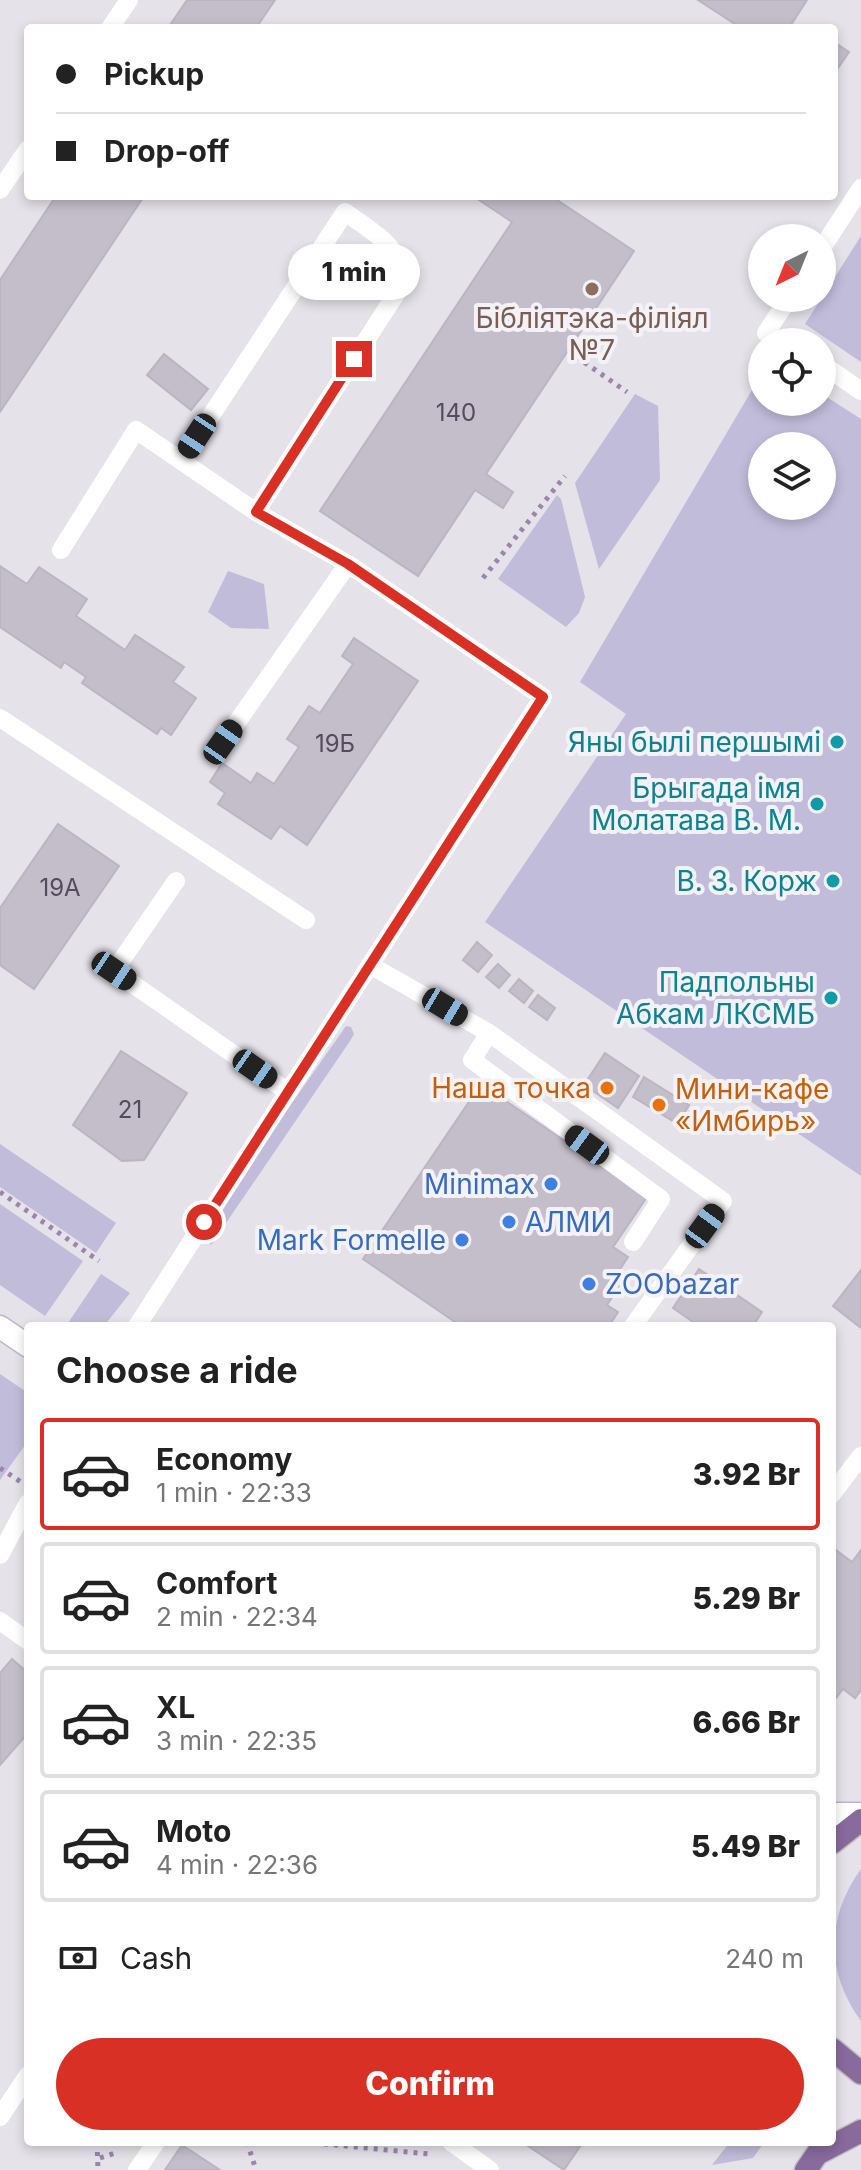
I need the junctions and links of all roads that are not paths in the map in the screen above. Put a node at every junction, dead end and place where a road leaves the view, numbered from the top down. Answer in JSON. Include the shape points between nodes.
{"nodes":[{"id":1,"x":129,"y":0,"type":"edge"},
{"id":2,"x":113,"y":24,"type":"edge"},
{"id":3,"x":24,"y":155,"type":"edge"},
{"id":4,"x":861,"y":188,"type":"edge"},
{"id":5,"x":0,"y":190,"type":"edge"},
{"id":6,"x":836,"y":226,"type":"edge"},
{"id":7,"x":836,"y":374,"type":"edge"},
{"id":8,"x":861,"y":391,"type":"edge"},
{"id":9,"x":181,"y":461,"type":"junction"},
{"id":10,"x":256,"y":512,"type":"junction"},
{"id":11,"x":61,"y":550,"type":"dead end"},
{"id":12,"x":348,"y":564,"type":"junction"},
{"id":13,"x":0,"y":718,"type":"edge"},
{"id":14,"x":223,"y":742,"type":"dead end"},
{"id":15,"x":176,"y":881,"type":"dead end"},
{"id":16,"x":306,"y":920,"type":"dead end"},
{"id":17,"x":370,"y":965,"type":"junction"},
{"id":18,"x":489,"y":1033,"type":"junction"},
{"id":19,"x":288,"y":1092,"type":"junction"},
{"id":20,"x":633,"y":1242,"type":"dead end"},
{"id":21,"x":140,"y":1322,"type":"edge"},
{"id":22,"x":636,"y":1322,"type":"edge"},
{"id":23,"x":0,"y":1327,"type":"edge"},
{"id":24,"x":24,"y":1343,"type":"edge"},
{"id":25,"x":861,"y":1456,"type":"edge"},
{"id":26,"x":836,"y":1489,"type":"edge"},
{"id":27,"x":24,"y":1510,"type":"edge"},
{"id":28,"x":0,"y":1555,"type":"edge"},
{"id":29,"x":0,"y":1621,"type":"edge"},
{"id":30,"x":24,"y":1638,"type":"edge"},
{"id":31,"x":836,"y":1814,"type":"edge"},
{"id":32,"x":861,"y":1817,"type":"edge"},
{"id":33,"x":836,"y":1839,"type":"edge"},
{"id":34,"x":836,"y":2052,"type":"edge"},
{"id":35,"x":861,"y":2073,"type":"edge"},
{"id":36,"x":24,"y":2081,"type":"edge"},
{"id":37,"x":0,"y":2117,"type":"edge"},
{"id":38,"x":861,"y":2131,"type":"edge"},
{"id":39,"x":836,"y":2144,"type":"edge"},
{"id":40,"x":153,"y":2146,"type":"edge"},
{"id":41,"x":454,"y":2146,"type":"edge"},
{"id":42,"x":831,"y":2146,"type":"edge"},
{"id":43,"x":813,"y":2155,"type":"edge"},
{"id":44,"x":470,"y":2164,"type":"edge"},
{"id":45,"x":137,"y":2170,"type":"edge"},
{"id":46,"x":490,"y":2170,"type":"edge"}],
"edges":[{"from":1,"to":2,"type":"lane"},
{"from":3,"to":5,"type":"lane"},
{"from":4,"to":6,"type":"lane"},
{"from":7,"to":8,"type":"lane"},
{"from":9,"to":10,"type":"lane"},
{"from":9,"to":10,"type":"lane","via":[[345,212],[394,249],[403,283]]},
{"from":9,"to":11,"type":"lane","via":[[136,430]]},
{"from":10,"to":12,"type":"lane"},
{"from":12,"to":14,"type":"lane"},
{"from":12,"to":17,"type":"lane","via":[[543,697]]},
{"from":13,"to":16,"type":"lane"},
{"from":15,"to":19,"type":"lane","via":[[114,971]]},
{"from":17,"to":18,"type":"lane"},
{"from":17,"to":19,"type":"lane"},
{"from":18,"to":20,"type":"lane","via":[[472,1060],[661,1199]]},
{"from":18,"to":22,"type":"lane","via":[[723,1201]]},
{"from":19,"to":21,"type":"lane"},
{"from":23,"to":24,"type":"main road"},
{"from":25,"to":26,"type":"lane"},
{"from":27,"to":28,"type":"lane"},
{"from":29,"to":30,"type":"lane"},
{"from":31,"to":32,"type":"main road"},
{"from":32,"to":33,"type":"main road"},
{"from":34,"to":35,"type":"main road"},
{"from":36,"to":37,"type":"lane"},
{"from":38,"to":39,"type":"main road"},
{"from":40,"to":45,"type":"lane"},
{"from":41,"to":44,"type":"lane"},
{"from":42,"to":43,"type":"main road"},
{"from":44,"to":46,"type":"lane"}]}
